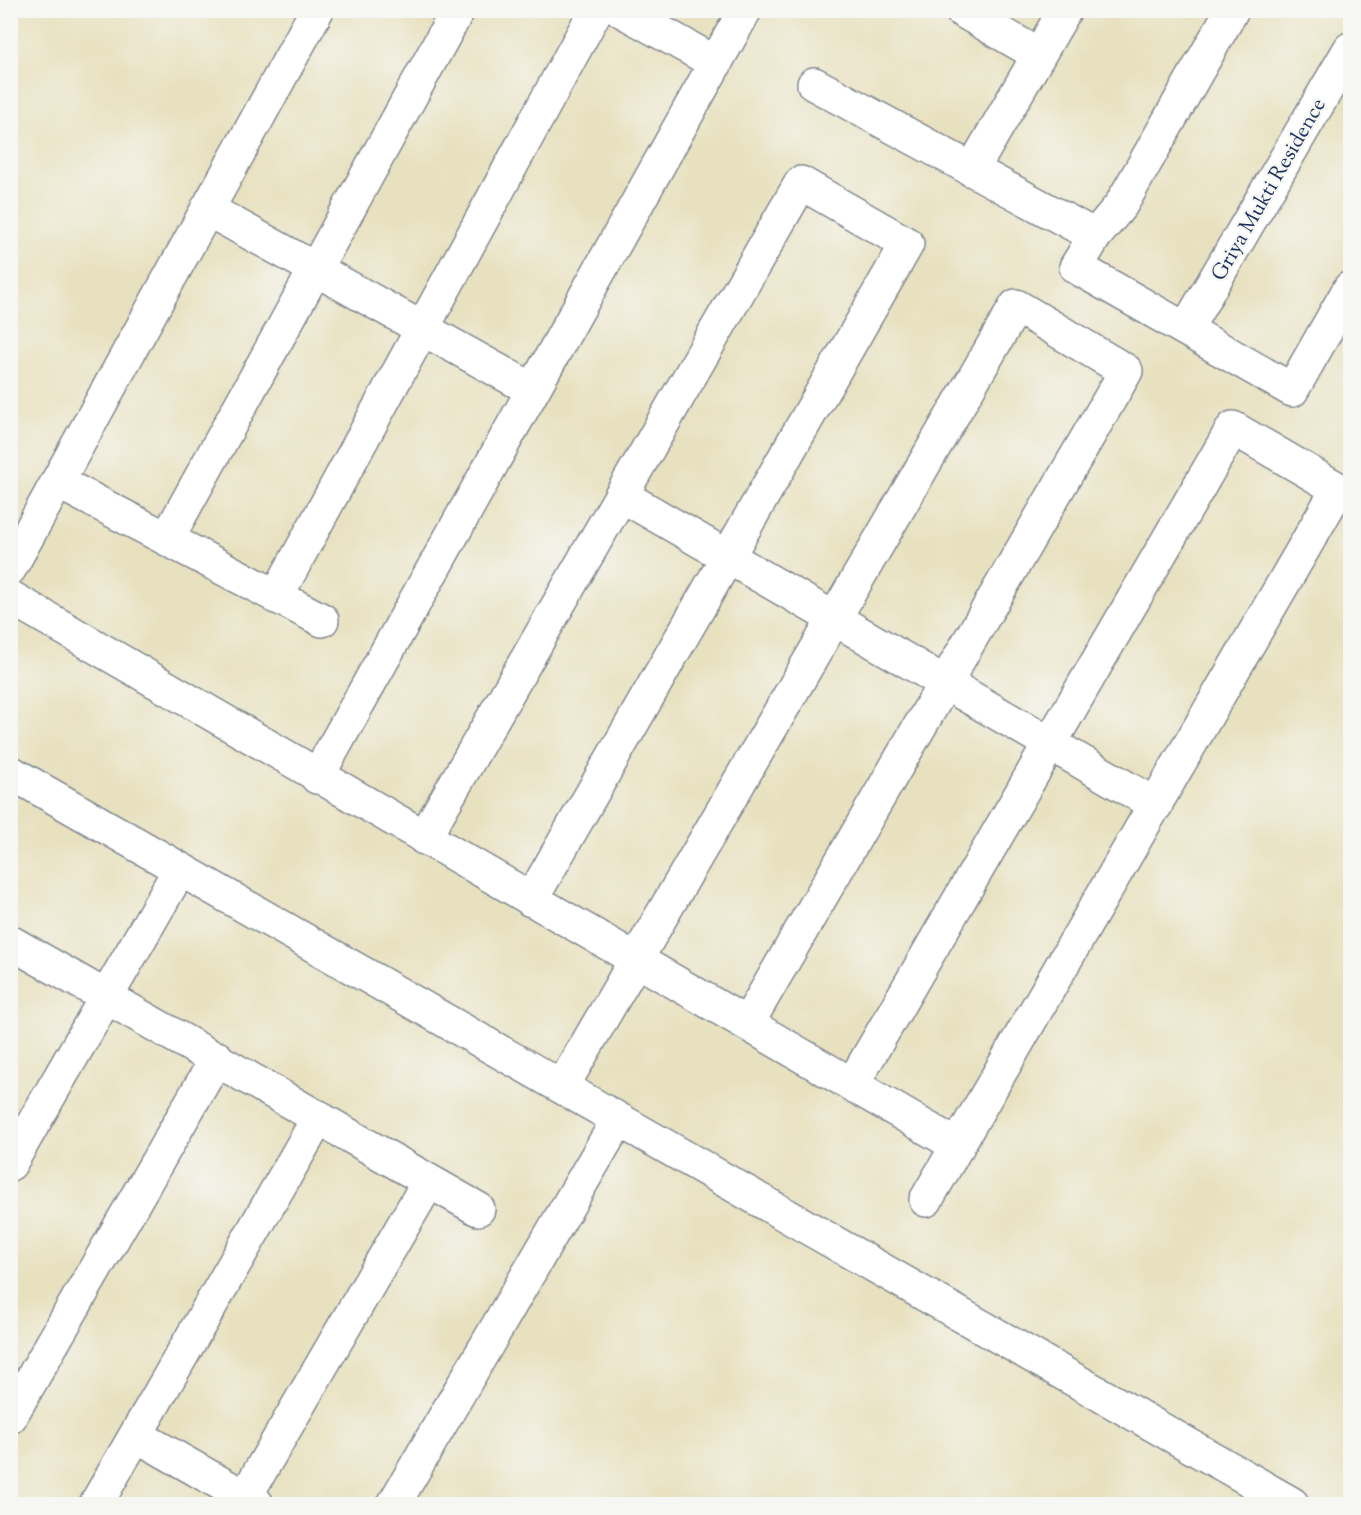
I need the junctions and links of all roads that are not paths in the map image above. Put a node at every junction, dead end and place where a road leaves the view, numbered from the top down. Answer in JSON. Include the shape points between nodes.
{"nodes":[{"id":1,"x":317,"y":10,"type":"edge"},
{"id":2,"x":458,"y":10,"type":"edge"},
{"id":3,"x":596,"y":10,"type":"edge"},
{"id":4,"x":621,"y":10,"type":"edge"},
{"id":5,"x":745,"y":10,"type":"edge"},
{"id":6,"x":961,"y":10,"type":"edge"},
{"id":7,"x":1065,"y":10,"type":"edge"},
{"id":8,"x":1207,"y":10,"type":"edge"},
{"id":9,"x":1232,"y":10,"type":"edge"},
{"id":10,"x":1350,"y":49,"type":"edge"},
{"id":11,"x":1039,"y":55,"type":"junction"},
{"id":12,"x":716,"y":63,"type":"junction"},
{"id":13,"x":814,"y":84,"type":"dead end"},
{"id":14,"x":972,"y":170,"type":"junction"},
{"id":15,"x":207,"y":210,"type":"junction"},
{"id":16,"x":1095,"y":236,"type":"junction"},
{"id":17,"x":315,"y":270,"type":"junction"},
{"id":18,"x":1350,"y":288,"type":"edge"},
{"id":19,"x":423,"y":329,"type":"junction"},
{"id":20,"x":1186,"y":329,"type":"junction"},
{"id":21,"x":533,"y":390,"type":"junction"},
{"id":22,"x":58,"y":482,"type":"junction"},
{"id":23,"x":621,"y":495,"type":"junction"},
{"id":24,"x":167,"y":539,"type":"junction"},
{"id":25,"x":728,"y":557,"type":"junction"},
{"id":26,"x":10,"y":568,"type":"edge"},
{"id":27,"x":10,"y":597,"type":"edge"},
{"id":28,"x":276,"y":597,"type":"junction"},
{"id":29,"x":834,"y":618,"type":"junction"},
{"id":30,"x":321,"y":620,"type":"dead end"},
{"id":31,"x":945,"y":683,"type":"junction"},
{"id":32,"x":1050,"y":743,"type":"junction"},
{"id":33,"x":10,"y":772,"type":"edge"},
{"id":34,"x":317,"y":777,"type":"junction"},
{"id":35,"x":1156,"y":805,"type":"junction"},
{"id":36,"x":424,"y":838,"type":"junction"},
{"id":37,"x":180,"y":869,"type":"junction"},
{"id":38,"x":531,"y":900,"type":"junction"},
{"id":39,"x":10,"y":942,"type":"edge"},
{"id":40,"x":635,"y":960,"type":"junction"},
{"id":41,"x":107,"y":995,"type":"junction"},
{"id":42,"x":747,"y":1024,"type":"junction"},
{"id":43,"x":217,"y":1058,"type":"junction"},
{"id":44,"x":852,"y":1085,"type":"junction"},
{"id":45,"x":562,"y":1087,"type":"junction"},
{"id":46,"x":319,"y":1117,"type":"junction"},
{"id":47,"x":618,"y":1119,"type":"junction"},
{"id":48,"x":958,"y":1146,"type":"junction"},
{"id":49,"x":10,"y":1164,"type":"edge"},
{"id":50,"x":429,"y":1181,"type":"junction"},
{"id":51,"x":926,"y":1200,"type":"dead end"},
{"id":52,"x":478,"y":1209,"type":"dead end"},
{"id":53,"x":10,"y":1417,"type":"edge"},
{"id":54,"x":136,"y":1435,"type":"junction"},
{"id":55,"x":248,"y":1502,"type":"edge"},
{"id":56,"x":96,"y":1504,"type":"edge"},
{"id":57,"x":394,"y":1504,"type":"edge"},
{"id":58,"x":1292,"y":1504,"type":"edge"}],
"edges":[{"from":1,"to":15,"type":"street"},
{"from":2,"to":17,"type":"street"},
{"from":3,"to":19,"type":"street"},
{"from":4,"to":12,"type":"street"},
{"from":5,"to":12,"type":"street"},
{"from":6,"to":11,"type":"street"},
{"from":7,"to":11,"type":"street"},
{"from":8,"to":16,"type":"street","via":[[1102,195]]},
{"from":9,"to":16,"type":"street","via":[[1121,205]]},
{"from":10,"to":20,"type":"street","name":"Griya Mukti Residence"},
{"from":11,"to":14,"type":"street"},
{"from":12,"to":21,"type":"street"},
{"from":13,"to":14,"type":"street"},
{"from":14,"to":16,"type":"street"},
{"from":15,"to":17,"type":"street"},
{"from":15,"to":22,"type":"street"},
{"from":16,"to":20,"type":"street","via":[[1076,267]]},
{"from":17,"to":19,"type":"street"},
{"from":17,"to":24,"type":"street"},
{"from":18,"to":20,"type":"street","via":[[1292,390]]},
{"from":19,"to":21,"type":"street"},
{"from":19,"to":28,"type":"street"},
{"from":21,"to":34,"type":"street"},
{"from":22,"to":24,"type":"street"},
{"from":22,"to":26,"type":"street"},
{"from":23,"to":25,"type":"street"},
{"from":23,"to":25,"type":"street","via":[[801,183],[908,244]]},
{"from":23,"to":36,"type":"street"},
{"from":24,"to":28,"type":"street"},
{"from":25,"to":29,"type":"street"},
{"from":25,"to":38,"type":"street"},
{"from":27,"to":34,"type":"street"},
{"from":28,"to":30,"type":"street"},
{"from":29,"to":31,"type":"street"},
{"from":29,"to":31,"type":"street","via":[[1016,306],[1126,370]]},
{"from":29,"to":40,"type":"street"},
{"from":31,"to":32,"type":"street"},
{"from":31,"to":42,"type":"street"},
{"from":32,"to":35,"type":"street"},
{"from":32,"to":35,"type":"street","via":[[1233,428],[1338,489]]},
{"from":32,"to":44,"type":"street"},
{"from":33,"to":37,"type":"street"},
{"from":34,"to":36,"type":"street"},
{"from":35,"to":48,"type":"street"},
{"from":36,"to":38,"type":"street"},
{"from":37,"to":41,"type":"street"},
{"from":37,"to":45,"type":"street"},
{"from":38,"to":40,"type":"street"},
{"from":39,"to":41,"type":"street"},
{"from":40,"to":42,"type":"street"},
{"from":40,"to":45,"type":"street"},
{"from":41,"to":43,"type":"street"},
{"from":41,"to":49,"type":"street"},
{"from":42,"to":44,"type":"street"},
{"from":43,"to":46,"type":"street"},
{"from":43,"to":53,"type":"street"},
{"from":44,"to":48,"type":"street"},
{"from":45,"to":47,"type":"street"},
{"from":46,"to":50,"type":"street"},
{"from":46,"to":54,"type":"street"},
{"from":47,"to":57,"type":"street"},
{"from":47,"to":58,"type":"street"},
{"from":48,"to":51,"type":"street"},
{"from":50,"to":52,"type":"street"},
{"from":50,"to":55,"type":"street"},
{"from":54,"to":55,"type":"street"},
{"from":54,"to":56,"type":"street"}]}
